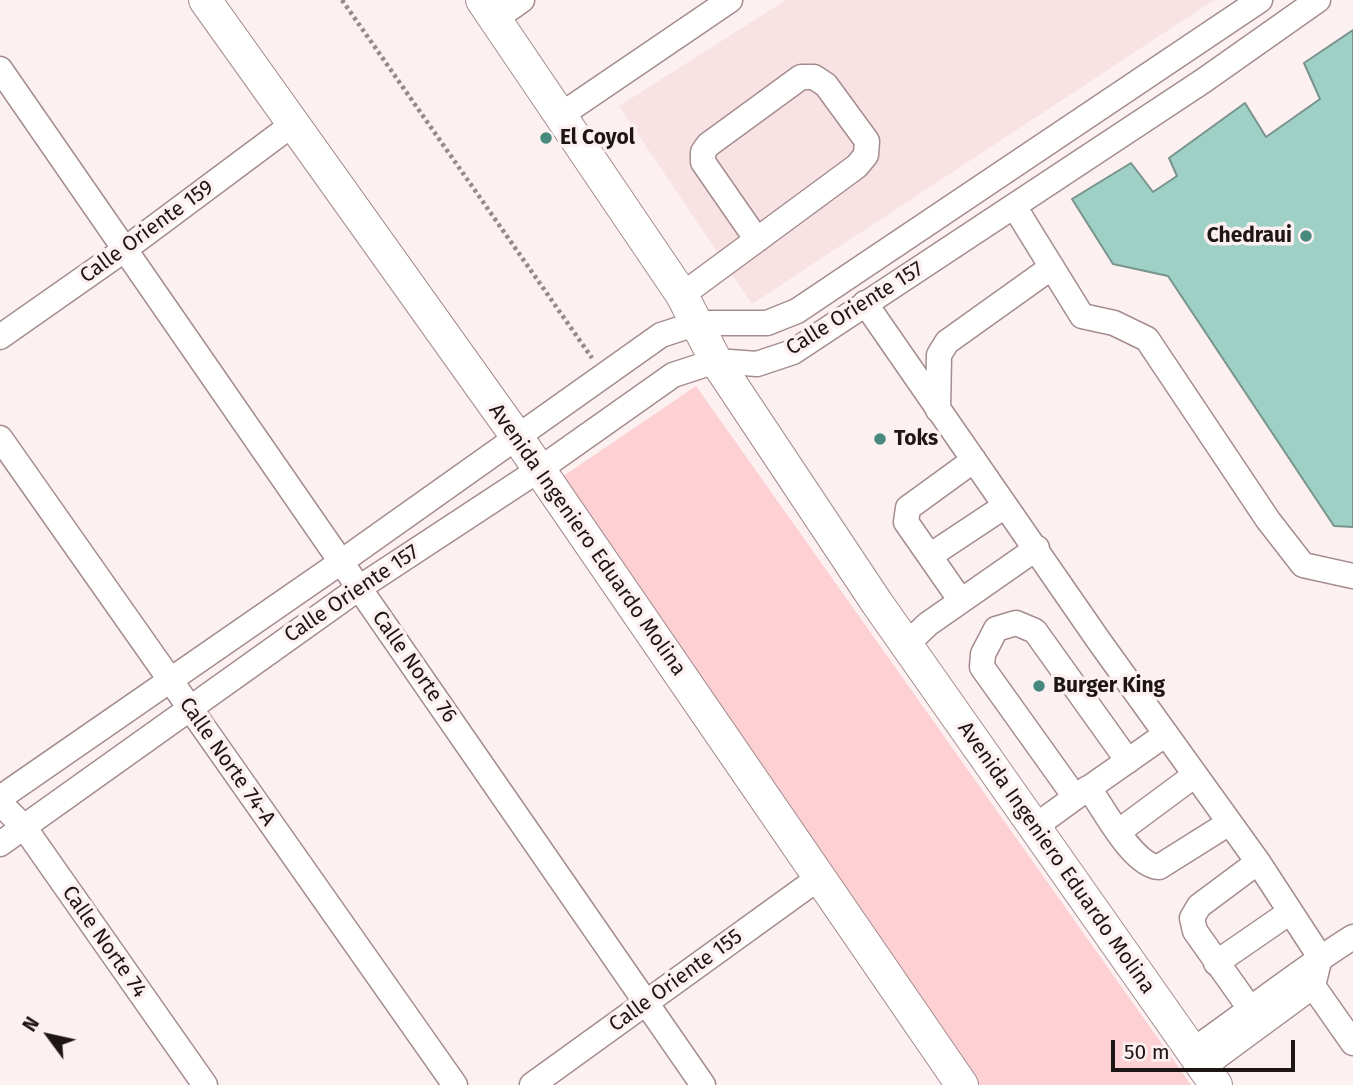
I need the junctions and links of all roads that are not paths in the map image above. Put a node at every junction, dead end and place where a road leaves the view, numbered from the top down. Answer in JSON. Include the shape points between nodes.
{"nodes":[{"id":1,"x":205,"y":0,"type":"edge"},
{"id":2,"x":522,"y":0,"type":"edge"},
{"id":3,"x":730,"y":0,"type":"edge"},
{"id":4,"x":1260,"y":0,"type":"edge"},
{"id":5,"x":1318,"y":0,"type":"edge"},
{"id":6,"x":488,"y":9,"type":"edge"},
{"id":7,"x":1183,"y":54,"type":"junction"},
{"id":8,"x":0,"y":69,"type":"edge"},
{"id":9,"x":1203,"y":81,"type":"junction"},
{"id":10,"x":561,"y":115,"type":"junction"},
{"id":11,"x":293,"y":124,"type":"junction"},
{"id":12,"x":1014,"y":206,"type":"junction"},
{"id":13,"x":757,"y":240,"type":"junction"},
{"id":14,"x":124,"y":250,"type":"junction"},
{"id":15,"x":1052,"y":268,"type":"junction"},
{"id":16,"x":682,"y":295,"type":"junction"},
{"id":17,"x":865,"y":303,"type":"junction"},
{"id":18,"x":698,"y":323,"type":"junction"},
{"id":19,"x":0,"y":337,"type":"edge"},
{"id":20,"x":716,"y":361,"type":"junction"},
{"id":21,"x":938,"y":410,"type":"junction"},
{"id":22,"x":517,"y":437,"type":"junction"},
{"id":23,"x":0,"y":438,"type":"edge"},
{"id":24,"x":974,"y":460,"type":"junction"},
{"id":25,"x":540,"y":469,"type":"junction"},
{"id":26,"x":1005,"y":506,"type":"junction"},
{"id":27,"x":1037,"y":548,"type":"junction"},
{"id":28,"x":931,"y":555,"type":"junction"},
{"id":29,"x":341,"y":562,"type":"junction"},
{"id":30,"x":1353,"y":576,"type":"edge"},
{"id":31,"x":359,"y":588,"type":"junction"},
{"id":32,"x":961,"y":601,"type":"junction"},
{"id":33,"x":906,"y":645,"type":"junction"},
{"id":34,"x":170,"y":681,"type":"junction"},
{"id":35,"x":188,"y":707,"type":"junction"},
{"id":36,"x":1166,"y":734,"type":"junction"},
{"id":37,"x":1128,"y":761,"type":"junction"},
{"id":38,"x":1195,"y":775,"type":"junction"},
{"id":39,"x":1082,"y":792,"type":"junction"},
{"id":40,"x":0,"y":800,"type":"edge"},
{"id":41,"x":1229,"y":823,"type":"junction"},
{"id":42,"x":24,"y":827,"type":"junction"},
{"id":43,"x":1033,"y":828,"type":"junction"},
{"id":44,"x":1118,"y":832,"type":"junction"},
{"id":45,"x":0,"y":844,"type":"edge"},
{"id":46,"x":1258,"y":862,"type":"junction"},
{"id":47,"x":820,"y":877,"type":"junction"},
{"id":48,"x":1290,"y":912,"type":"junction"},
{"id":49,"x":1353,"y":936,"type":"edge"},
{"id":50,"x":1320,"y":957,"type":"junction"},
{"id":51,"x":1216,"y":963,"type":"junction"},
{"id":52,"x":1313,"y":986,"type":"junction"},
{"id":53,"x":646,"y":1002,"type":"junction"},
{"id":54,"x":1251,"y":1010,"type":"junction"},
{"id":55,"x":1353,"y":1043,"type":"edge"},
{"id":56,"x":1204,"y":1068,"type":"edge"},
{"id":57,"x":205,"y":1085,"type":"edge"},
{"id":58,"x":455,"y":1085,"type":"edge"},
{"id":59,"x":532,"y":1085,"type":"edge"},
{"id":60,"x":703,"y":1085,"type":"edge"},
{"id":61,"x":962,"y":1085,"type":"edge"}],
"edges":[{"from":1,"to":11,"type":"main road","name":"Avenida Ingeniero Eduardo Molina"},
{"from":2,"to":6,"type":"street"},
{"from":3,"to":10,"type":"street"},
{"from":4,"to":7,"type":"street","name":"Calle Oriente 157"},
{"from":5,"to":9,"type":"street","name":"Calle Oriente 157"},
{"from":6,"to":10,"type":"main road","name":"Avenida Ingeniero Eduardo Molina"},
{"from":7,"to":9,"type":"street"},
{"from":7,"to":18,"type":"street","name":"Calle Oriente 157","via":[[797,311],[767,323]]},
{"from":8,"to":14,"type":"street","name":"Calle Norte 76"},
{"from":9,"to":12,"type":"street","name":"Calle Oriente 157"},
{"from":10,"to":16,"type":"main road","name":"Avenida Ingeniero Eduardo Molina"},
{"from":11,"to":14,"type":"street","name":"Calle Oriente 159"},
{"from":11,"to":22,"type":"main road","name":"Avenida Ingeniero Eduardo Molina"},
{"from":12,"to":15,"type":"street"},
{"from":12,"to":17,"type":"street","name":"Calle Oriente 157"},
{"from":13,"to":13,"type":"street","via":[[866,155],[867,141],[826,85],[814,78],[801,77],[703,152],[703,162]]},
{"from":13,"to":16,"type":"street"},
{"from":14,"to":19,"type":"street","name":"Calle Oriente 159"},
{"from":14,"to":29,"type":"street","name":"Calle Norte 76"},
{"from":15,"to":21,"type":"street","via":[[947,342],[939,355]]},
{"from":15,"to":30,"type":"street","via":[[1082,316],[1114,323],[1147,339],[1303,565]]},
{"from":16,"to":18,"type":"main road","name":"Avenida Ingeniero Eduardo Molina"},
{"from":17,"to":20,"type":"street","name":"Calle Oriente 157","via":[[793,352],[757,364]]},
{"from":17,"to":21,"type":"street"},
{"from":18,"to":20,"type":"main road","name":"Avenida Ingeniero Eduardo Molina"},
{"from":18,"to":22,"type":"street","name":"Calle Oriente 157","via":[[661,335]]},
{"from":20,"to":25,"type":"street","name":"Calle Oriente 157","via":[[673,375]]},
{"from":20,"to":33,"type":"main road","name":"Avenida Ingeniero Eduardo Molina"},
{"from":21,"to":24,"type":"street"},
{"from":22,"to":25,"type":"main road","name":"Avenida Ingeniero Eduardo Molina"},
{"from":22,"to":29,"type":"street","name":"Calle Oriente 157"},
{"from":23,"to":34,"type":"street","name":"Calle Norte 74-A"},
{"from":24,"to":26,"type":"street"},
{"from":24,"to":28,"type":"street","via":[[908,508],[906,522]]},
{"from":25,"to":31,"type":"street","name":"Calle Oriente 157"},
{"from":25,"to":47,"type":"main road","name":"Avenida Ingeniero Eduardo Molina"},
{"from":26,"to":27,"type":"street"},
{"from":26,"to":28,"type":"street"},
{"from":27,"to":32,"type":"street"},
{"from":27,"to":36,"type":"street"},
{"from":28,"to":32,"type":"street"},
{"from":29,"to":31,"type":"street","name":"Calle Norte 76"},
{"from":29,"to":34,"type":"street","name":"Calle Oriente 157"},
{"from":31,"to":35,"type":"street","name":"Calle Oriente 157"},
{"from":31,"to":53,"type":"street","name":"Calle Norte 76"},
{"from":32,"to":33,"type":"street"},
{"from":33,"to":43,"type":"main road","name":"Avenida Ingeniero Eduardo Molina"},
{"from":34,"to":35,"type":"street","name":"Calle Norte 74-A"},
{"from":34,"to":40,"type":"street","name":"Calle Oriente 157"},
{"from":35,"to":42,"type":"street","name":"Calle Oriente 157"},
{"from":35,"to":58,"type":"street","name":"Calle Norte 74-A"},
{"from":36,"to":37,"type":"street"},
{"from":36,"to":38,"type":"street"},
{"from":37,"to":39,"type":"street"},
{"from":37,"to":39,"type":"street","via":[[1035,631],[1016,623],[996,629],[983,654],[982,667]]},
{"from":38,"to":41,"type":"street"},
{"from":38,"to":44,"type":"street"},
{"from":39,"to":43,"type":"street"},
{"from":39,"to":44,"type":"street"},
{"from":40,"to":42,"type":"street","name":"Calle Norte 74"},
{"from":41,"to":44,"type":"street","via":[[1159,867],[1141,861]]},
{"from":41,"to":46,"type":"street"},
{"from":42,"to":45,"type":"street","name":"Calle Oriente 157"},
{"from":42,"to":57,"type":"street","name":"Calle Norte 74"},
{"from":43,"to":56,"type":"main road","name":"Avenida Ingeniero Eduardo Molina"},
{"from":46,"to":48,"type":"street"},
{"from":46,"to":51,"type":"street","via":[[1194,911],[1192,924]]},
{"from":47,"to":53,"type":"street","name":"Calle Oriente 155"},
{"from":47,"to":61,"type":"main road","name":"Avenida Ingeniero Eduardo Molina"},
{"from":48,"to":50,"type":"street"},
{"from":48,"to":51,"type":"street"},
{"from":49,"to":50,"type":"street"},
{"from":50,"to":52,"type":"street"},
{"from":50,"to":54,"type":"street"},
{"from":51,"to":54,"type":"street"},
{"from":52,"to":55,"type":"street"},
{"from":52,"to":56,"type":"street"},
{"from":53,"to":59,"type":"street","name":"Calle Oriente 155"},
{"from":53,"to":60,"type":"street","name":"Calle Norte 76"},
{"from":54,"to":56,"type":"street"}]}
